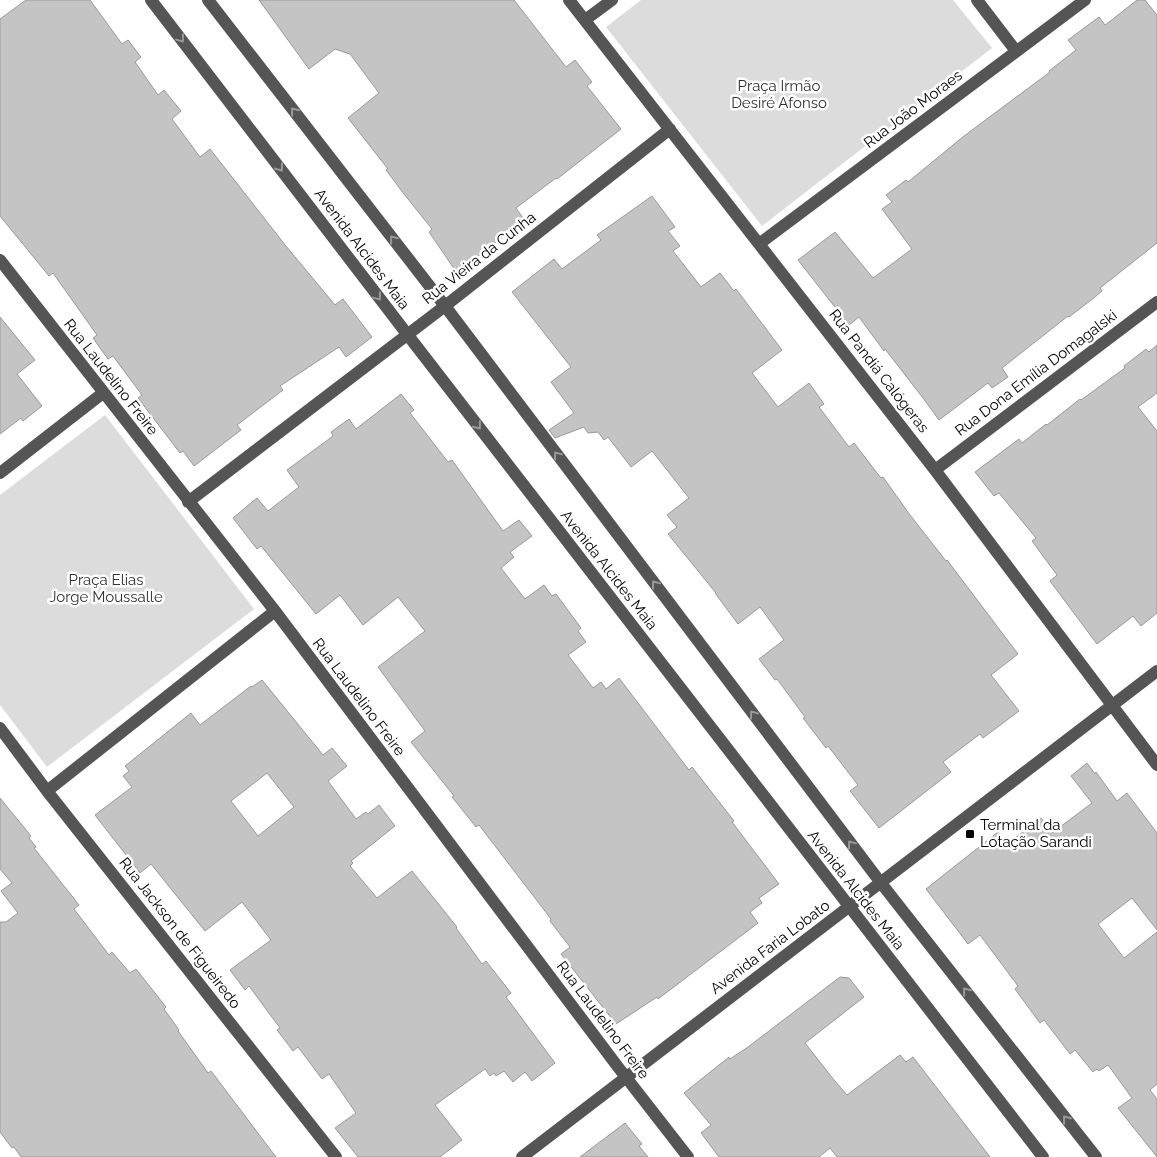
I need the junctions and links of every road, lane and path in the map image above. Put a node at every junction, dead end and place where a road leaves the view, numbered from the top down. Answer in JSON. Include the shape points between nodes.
{"nodes":[{"id":1,"x":152,"y":0,"type":"edge"},
{"id":2,"x":208,"y":0,"type":"edge"},
{"id":3,"x":569,"y":0,"type":"edge"},
{"id":4,"x":612,"y":0,"type":"edge"},
{"id":5,"x":977,"y":0,"type":"edge"},
{"id":6,"x":1085,"y":0,"type":"edge"},
{"id":7,"x":585,"y":20,"type":"junction"},
{"id":8,"x":1016,"y":52,"type":"junction"},
{"id":9,"x":670,"y":129,"type":"junction"},
{"id":10,"x":760,"y":244,"type":"junction"},
{"id":11,"x":0,"y":260,"type":"edge"},
{"id":12,"x":1157,"y":302,"type":"edge"},
{"id":13,"x":445,"y":306,"type":"junction"},
{"id":14,"x":407,"y":334,"type":"junction"},
{"id":15,"x":103,"y":393,"type":"junction"},
{"id":16,"x":936,"y":470,"type":"junction"},
{"id":17,"x":0,"y":473,"type":"edge"},
{"id":18,"x":188,"y":502,"type":"junction"},
{"id":19,"x":275,"y":612,"type":"junction"},
{"id":20,"x":1157,"y":671,"type":"edge"},
{"id":21,"x":1111,"y":706,"type":"junction"},
{"id":22,"x":0,"y":728,"type":"edge"},
{"id":23,"x":1157,"y":766,"type":"edge"},
{"id":24,"x":47,"y":791,"type":"junction"},
{"id":25,"x":880,"y":882,"type":"junction"},
{"id":26,"x":849,"y":907,"type":"junction"},
{"id":27,"x":626,"y":1077,"type":"junction"},
{"id":28,"x":336,"y":1157,"type":"edge"},
{"id":29,"x":522,"y":1157,"type":"edge"},
{"id":30,"x":688,"y":1157,"type":"edge"},
{"id":31,"x":1043,"y":1157,"type":"edge"},
{"id":32,"x":1096,"y":1157,"type":"edge"}],
"edges":[{"from":1,"to":14,"type":"street","name":"Avenida Alcides Maia","one_way":true},
{"from":13,"to":2,"type":"street","name":"Avenida Alcides Maia","one_way":true},
{"from":3,"to":7,"type":"street","name":"Rua Pandiá Calógeras"},
{"from":4,"to":7,"type":"street"},
{"from":5,"to":8,"type":"street"},
{"from":6,"to":8,"type":"street","name":"Rua João Moraes"},
{"from":7,"to":9,"type":"street","name":"Rua Pandiá Calógeras"},
{"from":8,"to":10,"type":"street","name":"Rua João Moraes"},
{"from":9,"to":10,"type":"street","name":"Rua Pandiá Calógeras"},
{"from":9,"to":13,"type":"street","name":"Rua Vieira da Cunha"},
{"from":10,"to":16,"type":"street","name":"Rua Pandiá Calógeras"},
{"from":11,"to":15,"type":"street","name":"Rua Laudelino Freire"},
{"from":12,"to":16,"type":"street","name":"Rua Dona Emília Domagalski"},
{"from":13,"to":14,"type":"street","name":"Rua Vieira da Cunha"},
{"from":25,"to":13,"type":"street","name":"Avenida Alcides Maia","one_way":true},
{"from":14,"to":18,"type":"street","name":"Rua Vieira da Cunha"},
{"from":14,"to":26,"type":"street","name":"Avenida Alcides Maia","one_way":true},
{"from":15,"to":17,"type":"street"},
{"from":15,"to":18,"type":"street","name":"Rua Laudelino Freire"},
{"from":16,"to":21,"type":"street","name":"Rua Pandiá Calógeras"},
{"from":18,"to":19,"type":"street","name":"Rua Laudelino Freire"},
{"from":19,"to":24,"type":"street"},
{"from":19,"to":27,"type":"street","name":"Rua Laudelino Freire"},
{"from":20,"to":21,"type":"street","name":"Avenida Faria Lobato"},
{"from":21,"to":23,"type":"street","name":"Rua Pandiá Calógeras"},
{"from":21,"to":25,"type":"street","name":"Avenida Faria Lobato"},
{"from":22,"to":24,"type":"street","name":"Rua Jackson de Figueiredo"},
{"from":24,"to":28,"type":"street","name":"Rua Jackson de Figueiredo"},
{"from":25,"to":26,"type":"street","name":"Avenida Faria Lobato"},
{"from":32,"to":25,"type":"street","name":"Avenida Alcides Maia","one_way":true},
{"from":26,"to":27,"type":"street","name":"Avenida Faria Lobato"},
{"from":26,"to":31,"type":"street","name":"Avenida Alcides Maia"},
{"from":27,"to":29,"type":"street","name":"Avenida Faria Lobato"},
{"from":27,"to":30,"type":"street","name":"Rua Laudelino Freire"}]}
